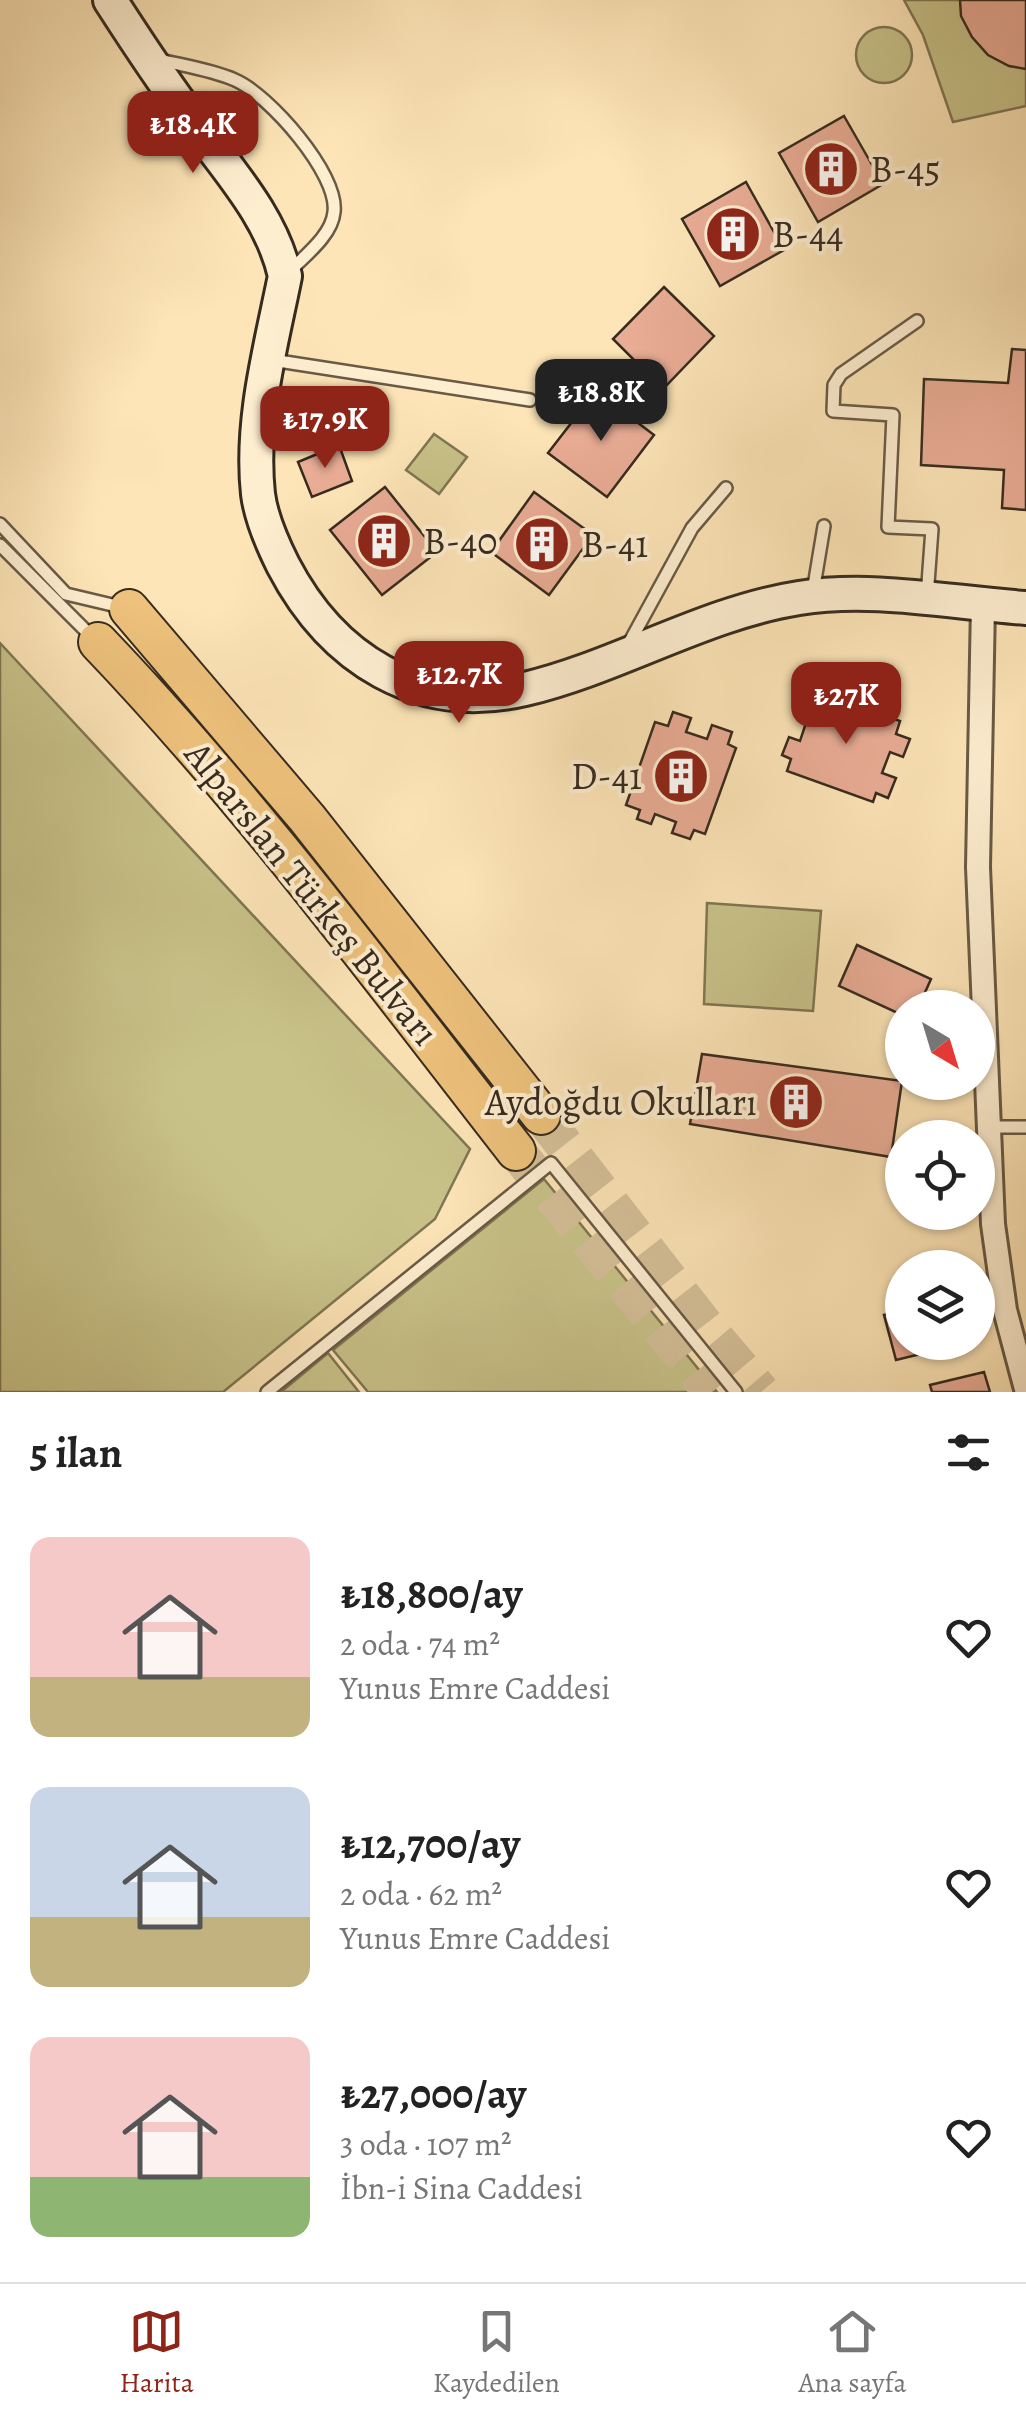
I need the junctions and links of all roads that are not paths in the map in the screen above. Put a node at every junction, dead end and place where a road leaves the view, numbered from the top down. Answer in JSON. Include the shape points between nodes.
{"nodes":[{"id":1,"x":110,"y":0,"type":"edge"},
{"id":2,"x":147,"y":57,"type":"junction"},
{"id":3,"x":285,"y":276,"type":"junction"},
{"id":4,"x":916,"y":321,"type":"dead end"},
{"id":5,"x":268,"y":360,"type":"junction"},
{"id":6,"x":530,"y":400,"type":"dead end"},
{"id":7,"x":726,"y":488,"type":"dead end"},
{"id":8,"x":0,"y":524,"type":"edge"},
{"id":9,"x":824,"y":526,"type":"dead end"},
{"id":10,"x":0,"y":544,"type":"edge"},
{"id":11,"x":812,"y":596,"type":"junction"},
{"id":12,"x":927,"y":599,"type":"junction"},
{"id":13,"x":983,"y":605,"type":"junction"},
{"id":14,"x":1026,"y":608,"type":"edge"},
{"id":15,"x":129,"y":609,"type":"joint"},
{"id":16,"x":98,"y":642,"type":"joint"},
{"id":17,"x":622,"y":655,"type":"junction"},
{"id":18,"x":541,"y":1115,"type":"tunnel mouth"},
{"id":19,"x":990,"y":1120,"type":"edge"},
{"id":20,"x":995,"y":1127,"type":"edge"},
{"id":21,"x":1026,"y":1127,"type":"edge"},
{"id":22,"x":516,"y":1151,"type":"tunnel mouth"},
{"id":23,"x":995,"y":1230,"type":"edge"},
{"id":24,"x":1026,"y":1389,"type":"edge"},
{"id":25,"x":267,"y":1392,"type":"edge"},
{"id":26,"x":736,"y":1392,"type":"edge"}],
"edges":[{"from":1,"to":2,"type":"street"},
{"from":2,"to":3,"type":"street","via":[[262,218]]},
{"from":2,"to":3,"type":"lane","via":[[238,81],[266,102],[320,165],[334,212]]},
{"from":3,"to":5,"type":"street"},
{"from":4,"to":12,"type":"lane","via":[[841,374],[833,411],[894,415],[888,527],[932,529]]},
{"from":5,"to":6,"type":"lane"},
{"from":5,"to":17,"type":"street","via":[[257,434],[258,496],[291,580],[335,638],[395,679],[480,696],[527,688]]},
{"from":7,"to":17,"type":"lane","via":[[692,528]]},
{"from":8,"to":15,"type":"lane","via":[[66,594]]},
{"from":9,"to":11,"type":"lane"},
{"from":10,"to":16,"type":"lane"},
{"from":11,"to":12,"type":"street"},
{"from":11,"to":17,"type":"street"},
{"from":12,"to":13,"type":"street"},
{"from":13,"to":14,"type":"street"},
{"from":13,"to":19,"type":"street","via":[[978,867]]},
{"from":15,"to":18,"type":"main road","name":"Alparslan Türkeş Bulvarı","via":[[296,804]]},
{"from":16,"to":22,"type":"main road","name":"Alparslan Türkeş Bulvarı","via":[[234,793]]},
{"from":20,"to":21,"type":"lane"},
{"from":23,"to":24,"type":"street","via":[[1005,1310]]},
{"from":25,"to":26,"type":"lane","via":[[551,1163]]}]}
